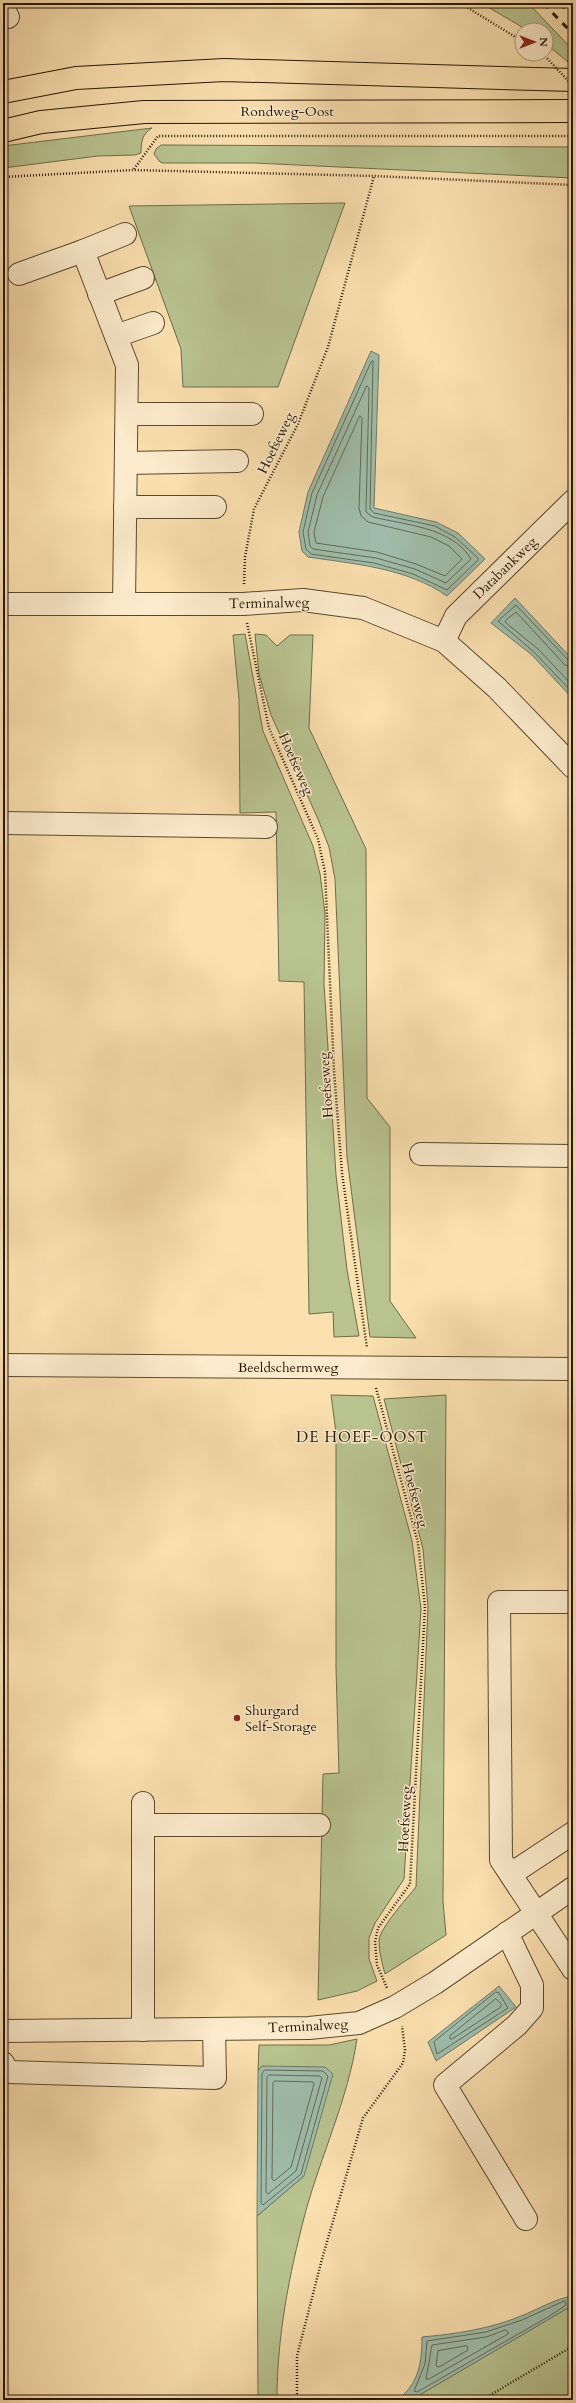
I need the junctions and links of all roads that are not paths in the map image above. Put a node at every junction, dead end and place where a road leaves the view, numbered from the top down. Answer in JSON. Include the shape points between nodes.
{"nodes":[{"id":1,"x":573,"y":80,"type":"edge"},
{"id":2,"x":3,"y":92,"type":"edge"},
{"id":3,"x":573,"y":111,"type":"edge"},
{"id":4,"x":3,"y":131,"type":"edge"},
{"id":5,"x":125,"y":234,"type":"dead end"},
{"id":6,"x":83,"y":251,"type":"junction"},
{"id":7,"x":19,"y":274,"type":"dead end"},
{"id":8,"x":143,"y":278,"type":"dead end"},
{"id":9,"x":100,"y":294,"type":"junction"},
{"id":10,"x":152,"y":322,"type":"dead end"},
{"id":11,"x":116,"y":336,"type":"junction"},
{"id":12,"x":128,"y":414,"type":"junction"},
{"id":13,"x":252,"y":414,"type":"dead end"},
{"id":14,"x":237,"y":461,"type":"dead end"},
{"id":15,"x":126,"y":463,"type":"junction"},
{"id":16,"x":573,"y":501,"type":"edge"},
{"id":17,"x":125,"y":507,"type":"junction"},
{"id":18,"x":215,"y":507,"type":"dead end"},
{"id":19,"x":3,"y":604,"type":"edge"},
{"id":20,"x":124,"y":604,"type":"junction"},
{"id":21,"x":444,"y":641,"type":"junction"},
{"id":22,"x":573,"y":767,"type":"edge"},
{"id":23,"x":3,"y":823,"type":"edge"},
{"id":24,"x":266,"y":827,"type":"dead end"},
{"id":25,"x":422,"y":1154,"type":"dead end"},
{"id":26,"x":573,"y":1156,"type":"edge"},
{"id":27,"x":3,"y":1365,"type":"edge"},
{"id":28,"x":573,"y":1369,"type":"edge"},
{"id":29,"x":573,"y":1602,"type":"edge"},
{"id":30,"x":143,"y":1803,"type":"dead end"},
{"id":31,"x":143,"y":1825,"type":"junction"},
{"id":32,"x":319,"y":1825,"type":"dead end"},
{"id":33,"x":573,"y":1833,"type":"edge"},
{"id":34,"x":511,"y":1874,"type":"junction"},
{"id":35,"x":573,"y":1888,"type":"edge"},
{"id":36,"x":537,"y":1912,"type":"junction"},
{"id":37,"x":507,"y":1933,"type":"junction"},
{"id":38,"x":573,"y":1969,"type":"edge"},
{"id":39,"x":214,"y":2029,"type":"junction"},
{"id":40,"x":143,"y":2030,"type":"junction"},
{"id":41,"x":3,"y":2031,"type":"edge"},
{"id":42,"x":5,"y":2069,"type":"edge"},
{"id":43,"x":526,"y":2219,"type":"dead end"}],
"edges":[{"from":1,"to":2,"type":"main road","via":[[224,70],[76,78]]},
{"from":3,"to":4,"type":"main road","name":"Rondweg-Oost","via":[[144,112],[41,122]]},
{"from":5,"to":6,"type":"street"},
{"from":6,"to":7,"type":"street"},
{"from":6,"to":9,"type":"street"},
{"from":8,"to":9,"type":"street"},
{"from":9,"to":11,"type":"street"},
{"from":10,"to":11,"type":"street"},
{"from":11,"to":12,"type":"street","via":[[127,365]]},
{"from":12,"to":13,"type":"street"},
{"from":12,"to":15,"type":"street"},
{"from":14,"to":15,"type":"street"},
{"from":15,"to":17,"type":"street"},
{"from":16,"to":21,"type":"street","name":"Databankweg","via":[[456,616]]},
{"from":17,"to":18,"type":"street"},
{"from":17,"to":20,"type":"street"},
{"from":19,"to":20,"type":"street","name":"Terminalweg"},
{"from":20,"to":21,"type":"street","name":"Terminalweg","via":[[243,604],[303,600],[363,608]]},
{"from":21,"to":22,"type":"street","name":"Terminalweg","via":[[497,688]]},
{"from":23,"to":24,"type":"street"},
{"from":25,"to":26,"type":"street"},
{"from":27,"to":28,"type":"street","name":"Beeldschermweg"},
{"from":29,"to":34,"type":"street","via":[[499,1602],[501,1860]]},
{"from":30,"to":31,"type":"street"},
{"from":31,"to":32,"type":"street"},
{"from":31,"to":40,"type":"street"},
{"from":33,"to":34,"type":"street"},
{"from":34,"to":36,"type":"street"},
{"from":35,"to":36,"type":"street","name":"Terminalweg"},
{"from":36,"to":37,"type":"street","name":"Terminalweg"},
{"from":36,"to":38,"type":"street"},
{"from":37,"to":39,"type":"street","name":"Terminalweg","via":[[435,1983],[395,2007],[359,2023],[309,2028]]},
{"from":37,"to":43,"type":"street","via":[[532,1985],[532,2008],[517,2025],[445,2085]]},
{"from":39,"to":40,"type":"street","name":"Terminalweg"},
{"from":39,"to":42,"type":"street","via":[[215,2078]]},
{"from":40,"to":41,"type":"street","name":"Terminalweg"}]}
